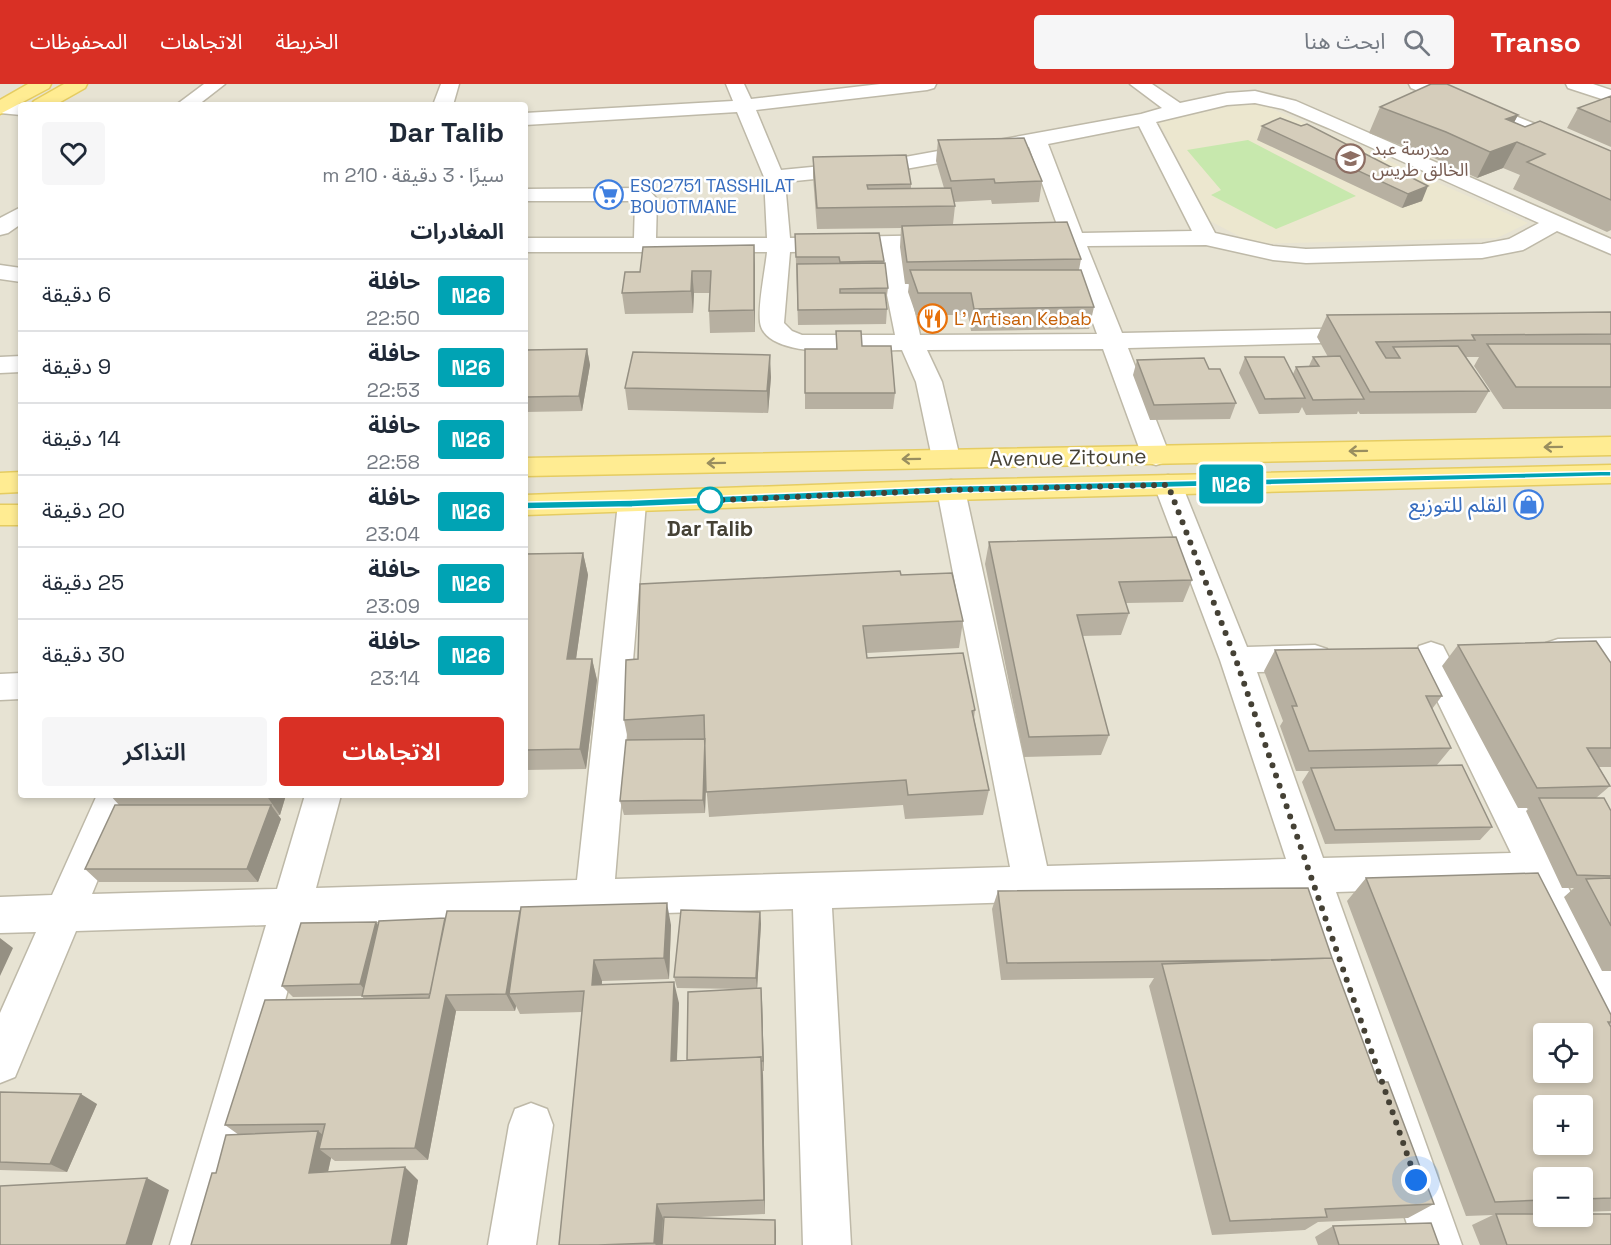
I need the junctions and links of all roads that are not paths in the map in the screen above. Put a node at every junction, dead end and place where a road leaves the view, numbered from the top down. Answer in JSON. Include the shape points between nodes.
{"nodes":[{"id":1,"x":42,"y":84,"type":"edge"},
{"id":2,"x":78,"y":84,"type":"edge"},
{"id":3,"x":216,"y":84,"type":"edge"},
{"id":4,"x":450,"y":84,"type":"edge"},
{"id":5,"x":735,"y":84,"type":"edge"},
{"id":6,"x":927,"y":84,"type":"edge"},
{"id":7,"x":1139,"y":84,"type":"edge"},
{"id":8,"x":1418,"y":84,"type":"edge"},
{"id":9,"x":1575,"y":84,"type":"edge"},
{"id":10,"x":1610,"y":94,"type":"edge"},
{"id":11,"x":1446,"y":95,"type":"junction"},
{"id":12,"x":45,"y":102,"type":"edge"},
{"id":13,"x":190,"y":102,"type":"edge"},
{"id":14,"x":444,"y":102,"type":"edge"},
{"id":15,"x":1426,"y":104,"type":"edge"},
{"id":16,"x":744,"y":106,"type":"junction"},
{"id":17,"x":0,"y":108,"type":"edge"},
{"id":18,"x":18,"y":109,"type":"edge"},
{"id":19,"x":1177,"y":110,"type":"junction"},
{"id":20,"x":18,"y":118,"type":"edge"},
{"id":21,"x":528,"y":119,"type":"edge"},
{"id":22,"x":1145,"y":119,"type":"junction"},
{"id":23,"x":1377,"y":125,"type":"dead end"},
{"id":24,"x":0,"y":129,"type":"edge"},
{"id":25,"x":1357,"y":134,"type":"junction"},
{"id":26,"x":1038,"y":142,"type":"junction"},
{"id":27,"x":1611,"y":161,"type":"edge"},
{"id":28,"x":774,"y":177,"type":"junction"},
{"id":29,"x":528,"y":195,"type":"edge"},
{"id":30,"x":18,"y":216,"type":"edge"},
{"id":31,"x":1556,"y":223,"type":"junction"},
{"id":32,"x":0,"y":228,"type":"edge"},
{"id":33,"x":1206,"y":238,"type":"junction"},
{"id":34,"x":1072,"y":239,"type":"junction"},
{"id":35,"x":1003,"y":240,"type":"edge"},
{"id":36,"x":969,"y":241,"type":"edge"},
{"id":37,"x":888,"y":243,"type":"junction"},
{"id":38,"x":528,"y":245,"type":"edge"},
{"id":39,"x":645,"y":245,"type":"junction"},
{"id":40,"x":779,"y":245,"type":"junction"},
{"id":41,"x":1611,"y":247,"type":"edge"},
{"id":42,"x":0,"y":272,"type":"edge"},
{"id":43,"x":18,"y":275,"type":"edge"},
{"id":44,"x":1383,"y":334,"type":"edge"},
{"id":45,"x":909,"y":341,"type":"junction"},
{"id":46,"x":1114,"y":341,"type":"junction"},
{"id":47,"x":18,"y":364,"type":"edge"},
{"id":48,"x":0,"y":365,"type":"edge"},
{"id":49,"x":1611,"y":446,"type":"edge"},
{"id":50,"x":528,"y":467,"type":"edge"},
{"id":51,"x":1162,"y":470,"type":"junction"},
{"id":52,"x":948,"y":474,"type":"junction"},
{"id":53,"x":1611,"y":474,"type":"edge"},
{"id":54,"x":18,"y":482,"type":"edge"},
{"id":55,"x":0,"y":483,"type":"edge"},
{"id":56,"x":632,"y":503,"type":"junction"},
{"id":57,"x":528,"y":505,"type":"edge"},
{"id":58,"x":18,"y":514,"type":"edge"},
{"id":59,"x":0,"y":515,"type":"edge"},
{"id":60,"x":1611,"y":651,"type":"edge"},
{"id":61,"x":1532,"y":653,"type":"edge"},
{"id":62,"x":1431,"y":655,"type":"dead end"},
{"id":63,"x":1339,"y":658,"type":"edge"},
{"id":64,"x":1236,"y":660,"type":"junction"},
{"id":65,"x":18,"y":686,"type":"edge"},
{"id":66,"x":0,"y":687,"type":"edge"},
{"id":67,"x":114,"y":798,"type":"edge"},
{"id":68,"x":322,"y":798,"type":"edge"},
{"id":69,"x":1538,"y":869,"type":"junction"},
{"id":70,"x":1309,"y":876,"type":"junction"},
{"id":71,"x":1032,"y":884,"type":"junction"},
{"id":72,"x":812,"y":891,"type":"junction"},
{"id":73,"x":594,"y":898,"type":"junction"},
{"id":74,"x":291,"y":906,"type":"junction"},
{"id":75,"x":66,"y":913,"type":"junction"},
{"id":76,"x":0,"y":915,"type":"edge"},
{"id":77,"x":1611,"y":1012,"type":"edge"},
{"id":78,"x":0,"y":1062,"type":"edge"},
{"id":79,"x":531,"y":1125,"type":"dead end"},
{"id":80,"x":194,"y":1245,"type":"edge"},
{"id":81,"x":512,"y":1245,"type":"edge"},
{"id":82,"x":827,"y":1245,"type":"edge"},
{"id":83,"x":1438,"y":1245,"type":"edge"}],
"edges":[{"from":1,"to":17,"type":"main road"},
{"from":2,"to":12,"type":"main road"},
{"from":3,"to":13,"type":"street"},
{"from":4,"to":14,"type":"street"},
{"from":5,"to":16,"type":"street"},
{"from":6,"to":16,"type":"street"},
{"from":7,"to":19,"type":"street"},
{"from":8,"to":11,"type":"street"},
{"from":9,"to":10,"type":"street"},
{"from":11,"to":15,"type":"street"},
{"from":11,"to":27,"type":"street"},
{"from":16,"to":21,"type":"street"},
{"from":16,"to":28,"type":"street"},
{"from":17,"to":18,"type":"street"},
{"from":19,"to":22,"type":"street"},
{"from":19,"to":25,"type":"street","via":[[1243,97],[1266,99]]},
{"from":20,"to":24,"type":"main road"},
{"from":22,"to":26,"type":"street"},
{"from":22,"to":33,"type":"street"},
{"from":23,"to":25,"type":"street"},
{"from":25,"to":31,"type":"street"},
{"from":26,"to":28,"type":"street","via":[[894,165]]},
{"from":26,"to":34,"type":"street"},
{"from":28,"to":40,"type":"street"},
{"from":29,"to":39,"type":"street","via":[[640,194],[646,199]]},
{"from":30,"to":32,"type":"street"},
{"from":31,"to":33,"type":"street","via":[[1515,245],[1482,251],[1306,256]]},
{"from":31,"to":41,"type":"street"},
{"from":33,"to":34,"type":"street"},
{"from":34,"to":35,"type":"street"},
{"from":34,"to":46,"type":"street"},
{"from":36,"to":37,"type":"street"},
{"from":37,"to":40,"type":"street"},
{"from":37,"to":45,"type":"street"},
{"from":38,"to":39,"type":"street"},
{"from":39,"to":40,"type":"street"},
{"from":40,"to":45,"type":"street","via":[[772,323],[785,339],[801,343]]},
{"from":42,"to":43,"type":"street"},
{"from":44,"to":46,"type":"street"},
{"from":45,"to":46,"type":"street"},
{"from":45,"to":52,"type":"street","via":[[926,371]]},
{"from":46,"to":51,"type":"street"},
{"from":47,"to":48,"type":"street"},
{"from":49,"to":51,"type":"main road","name":"Avenue Zitoune","one_way":true},
{"from":52,"to":50,"type":"main road","name":"Avenue Zitoune","one_way":true},
{"from":51,"to":52,"type":"main road","name":"Avenue Zitoune"},
{"from":51,"to":53,"type":"main road","name":"Avenue Zitoune"},
{"from":51,"to":64,"type":"street"},
{"from":52,"to":56,"type":"main road","name":"Avenue Zitoune"},
{"from":52,"to":71,"type":"street"},
{"from":54,"to":55,"type":"main road"},
{"from":56,"to":57,"type":"main road","name":"Avenue Zitoune"},
{"from":56,"to":73,"type":"street"},
{"from":58,"to":59,"type":"main road"},
{"from":60,"to":61,"type":"street"},
{"from":62,"to":69,"type":"street"},
{"from":63,"to":64,"type":"street"},
{"from":64,"to":70,"type":"street"},
{"from":65,"to":66,"type":"street"},
{"from":67,"to":75,"type":"street"},
{"from":68,"to":74,"type":"street"},
{"from":69,"to":70,"type":"street"},
{"from":69,"to":77,"type":"street"},
{"from":70,"to":71,"type":"street"},
{"from":70,"to":83,"type":"street"},
{"from":71,"to":72,"type":"street"},
{"from":72,"to":73,"type":"street"},
{"from":72,"to":82,"type":"street"},
{"from":73,"to":74,"type":"street"},
{"from":74,"to":75,"type":"street"},
{"from":74,"to":80,"type":"street"},
{"from":75,"to":76,"type":"street"},
{"from":75,"to":78,"type":"street"},
{"from":79,"to":81,"type":"street"}]}
